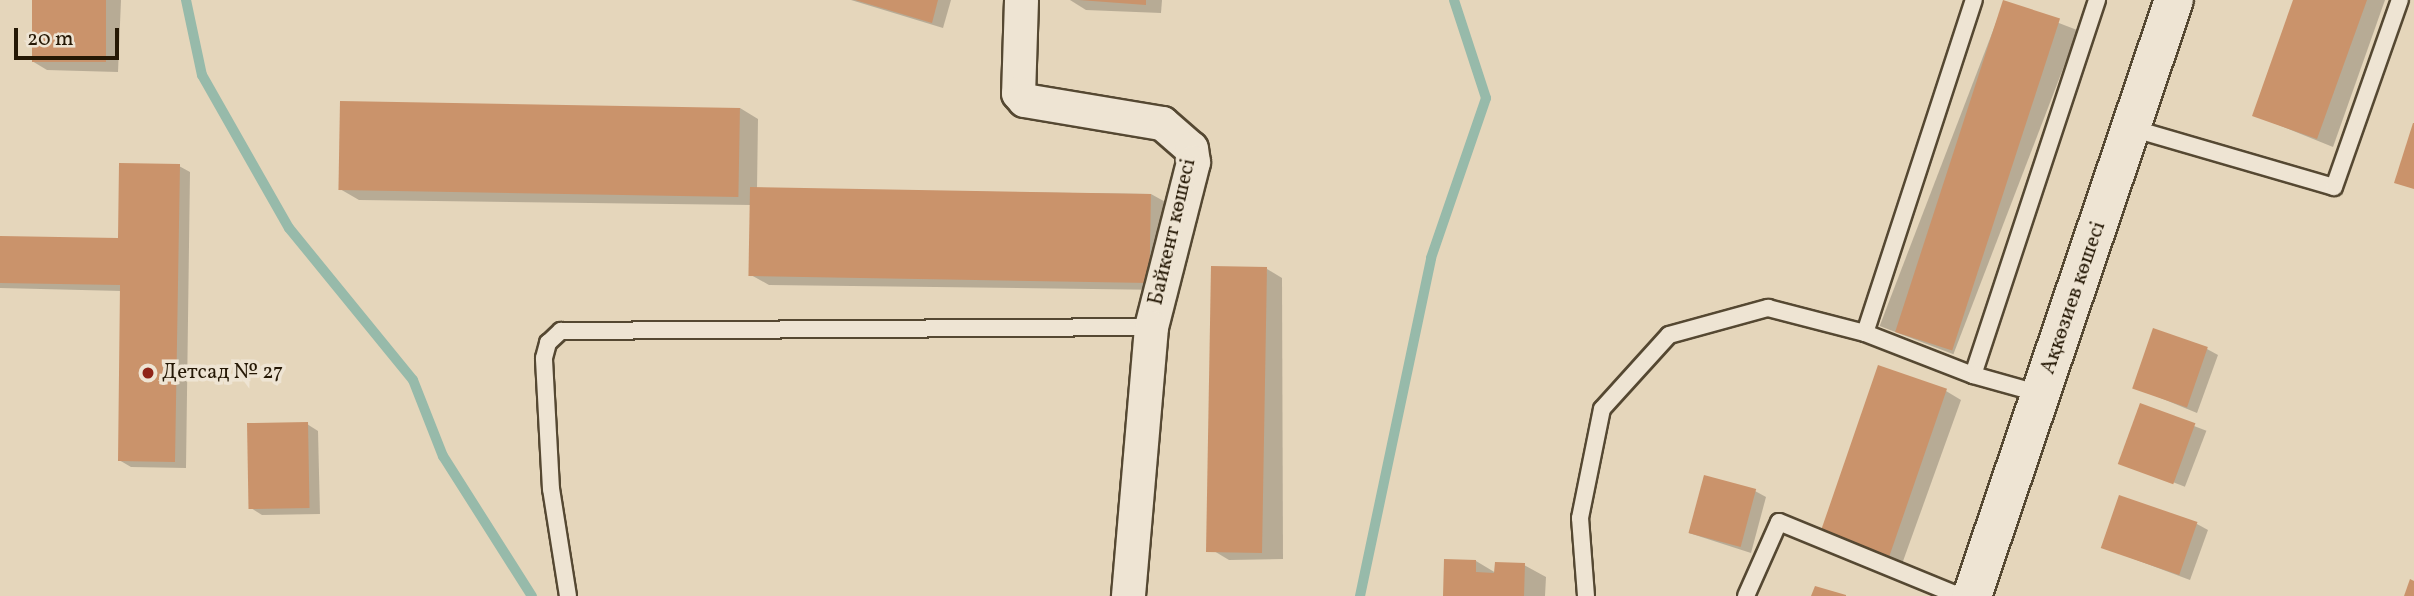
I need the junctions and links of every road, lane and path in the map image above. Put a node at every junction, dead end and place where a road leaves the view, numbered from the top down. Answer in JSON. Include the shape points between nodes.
{"nodes":[{"id":1,"x":1021,"y":0,"type":"edge"},
{"id":2,"x":1974,"y":0,"type":"edge"},
{"id":3,"x":2097,"y":0,"type":"edge"},
{"id":4,"x":2400,"y":0,"type":"edge"},
{"id":5,"x":2170,"y":1,"type":"edge"},
{"id":6,"x":2131,"y":128,"type":"junction"},
{"id":7,"x":1151,"y":327,"type":"junction"},
{"id":8,"x":1865,"y":333,"type":"junction"},
{"id":9,"x":1973,"y":375,"type":"junction"},
{"id":10,"x":2041,"y":394,"type":"junction"},
{"id":11,"x":568,"y":596,"type":"edge"},
{"id":12,"x":1128,"y":596,"type":"edge"},
{"id":13,"x":1586,"y":596,"type":"edge"},
{"id":14,"x":1746,"y":596,"type":"edge"},
{"id":15,"x":1959,"y":596,"type":"edge"},
{"id":16,"x":1972,"y":596,"type":"edge"}],
"edges":[{"from":1,"to":7,"type":"street","name":"Байкент көшесі","via":[[1018,93],[1024,100],[1162,123],[1191,148],[1193,162]]},
{"from":2,"to":8,"type":"lane"},
{"from":3,"to":9,"type":"lane"},
{"from":4,"to":6,"type":"lane","via":[[2334,187]]},
{"from":5,"to":6,"type":"main road","name":"Ақкөзиев көшесі"},
{"from":6,"to":10,"type":"main road","name":"Ақкөзиев көшесі"},
{"from":7,"to":11,"type":"lane","via":[[561,331],[548,343],[544,358],[551,489]]},
{"from":7,"to":12,"type":"street","name":"Байкент көшесі"},
{"from":8,"to":9,"type":"lane"},
{"from":8,"to":13,"type":"lane","via":[[1768,308],[1669,335],[1602,409],[1580,518]]},
{"from":9,"to":10,"type":"lane"},
{"from":10,"to":16,"type":"main road","name":"Ақкөзиев көшесі"},
{"from":14,"to":15,"type":"lane","via":[[1779,522]]}]}
